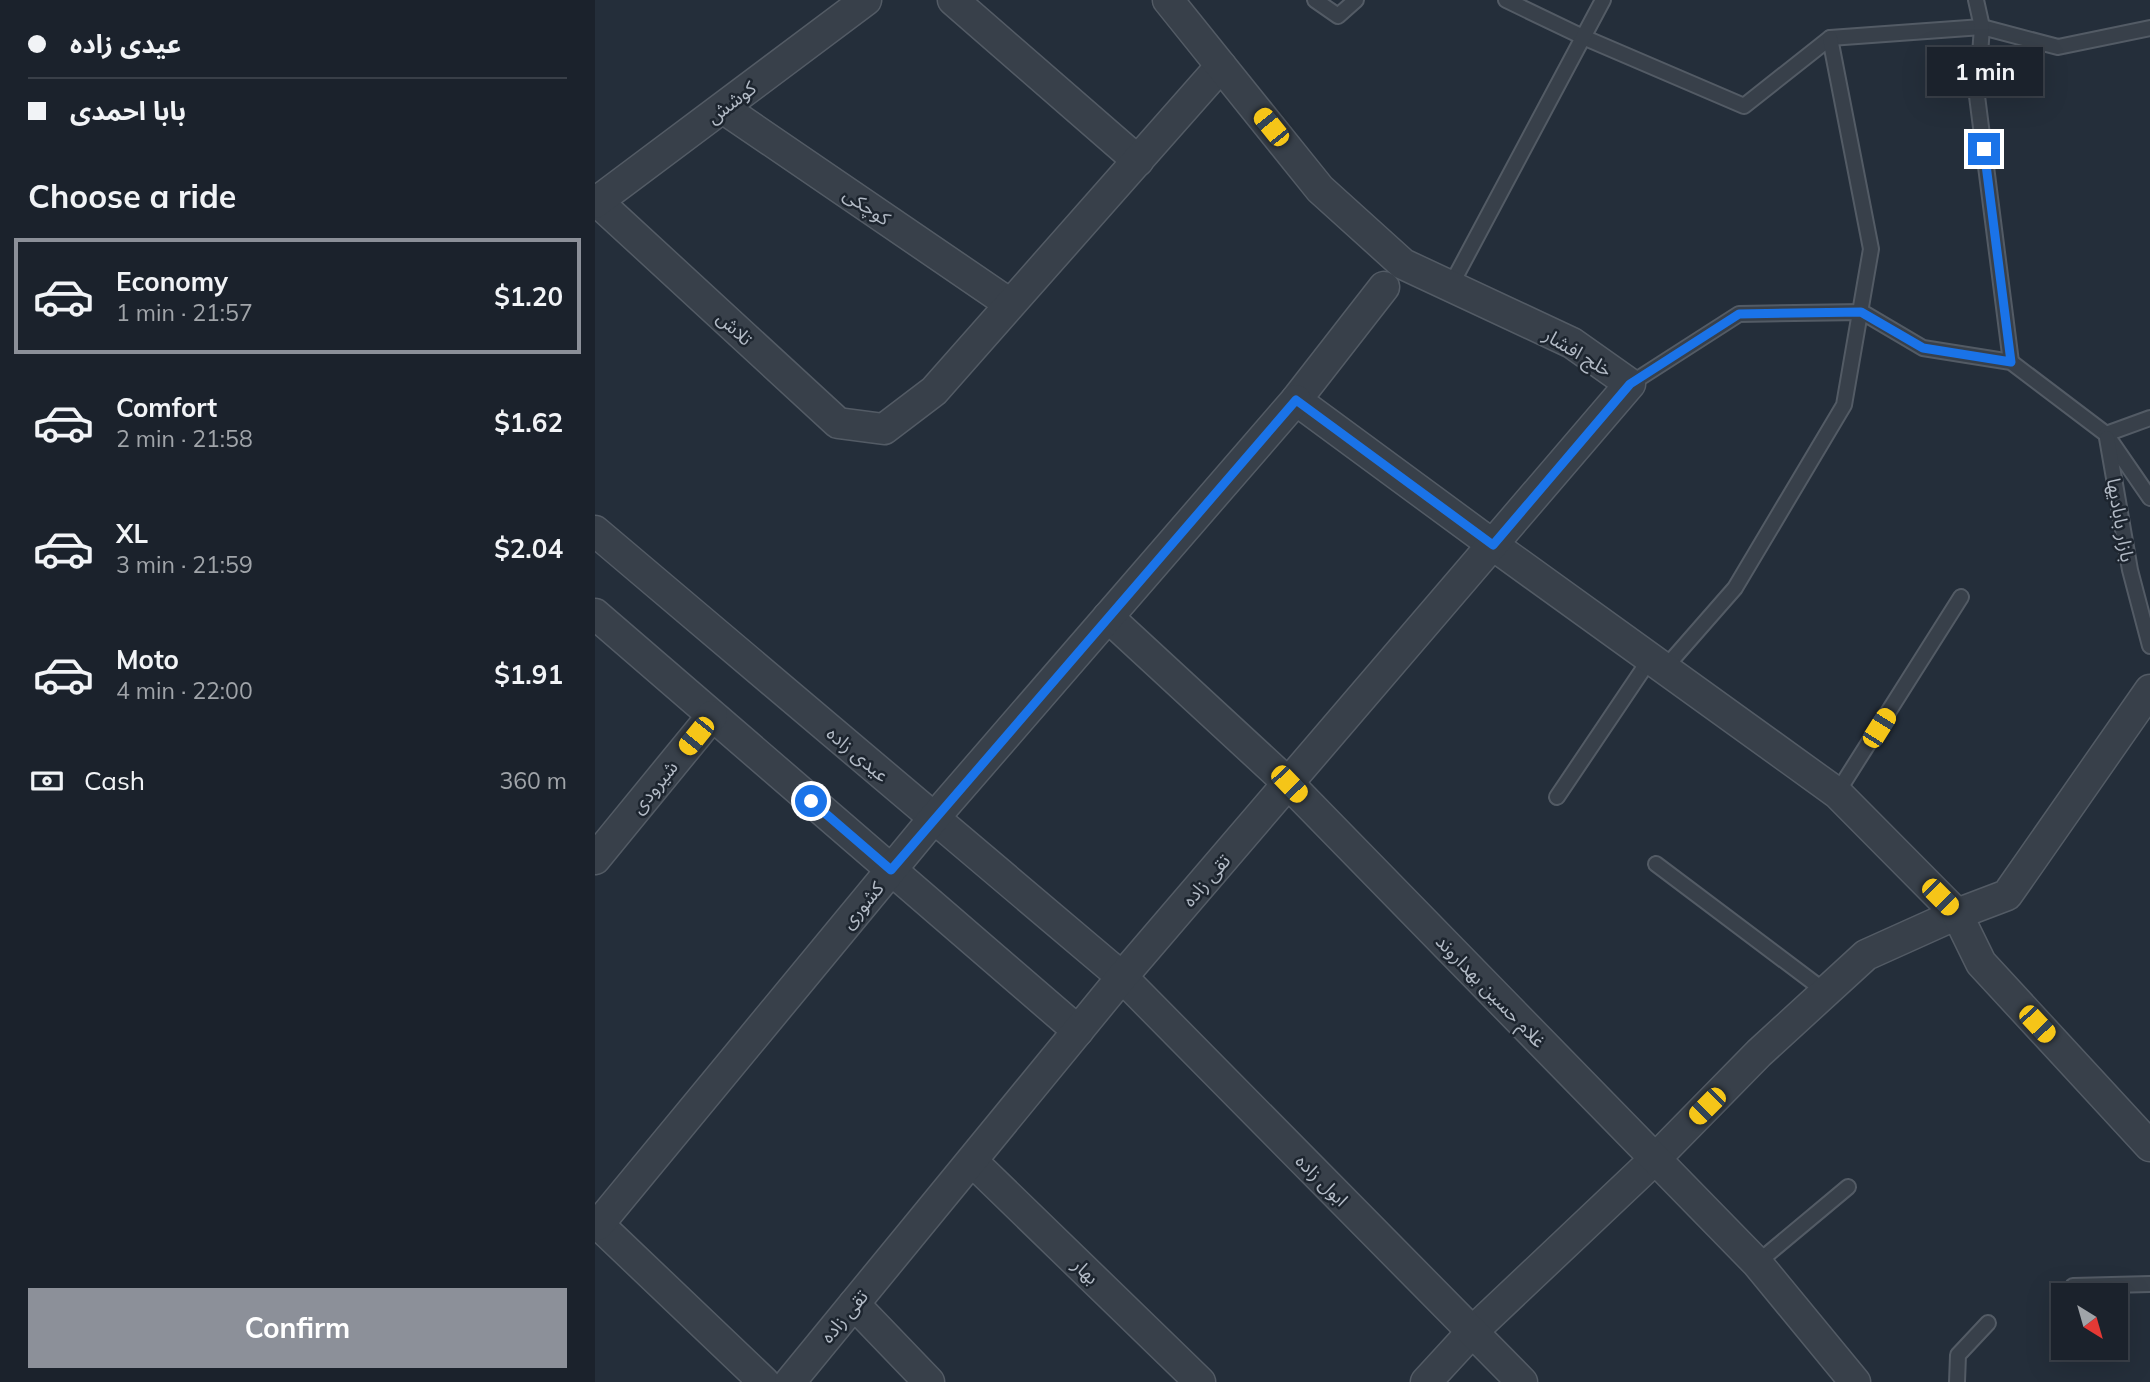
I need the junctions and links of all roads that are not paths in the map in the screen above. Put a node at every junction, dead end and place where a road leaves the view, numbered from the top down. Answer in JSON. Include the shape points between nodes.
{"nodes":[{"id":1,"x":866,"y":0,"type":"edge"},
{"id":2,"x":953,"y":0,"type":"edge"},
{"id":3,"x":1168,"y":0,"type":"edge"},
{"id":4,"x":1315,"y":0,"type":"edge"},
{"id":5,"x":1356,"y":0,"type":"edge"},
{"id":6,"x":1506,"y":0,"type":"edge"},
{"id":7,"x":1603,"y":0,"type":"edge"},
{"id":8,"x":1976,"y":0,"type":"edge"},
{"id":9,"x":1982,"y":27,"type":"junction"},
{"id":10,"x":2150,"y":28,"type":"edge"},
{"id":11,"x":1583,"y":37,"type":"junction"},
{"id":12,"x":1830,"y":38,"type":"junction"},
{"id":13,"x":1221,"y":66,"type":"junction"},
{"id":14,"x":723,"y":108,"type":"junction"},
{"id":15,"x":1137,"y":161,"type":"junction"},
{"id":16,"x":597,"y":202,"type":"edge"},
{"id":17,"x":1384,"y":287,"type":"dead end"},
{"id":18,"x":1450,"y":287,"type":"junction"},
{"id":19,"x":1010,"y":304,"type":"junction"},
{"id":20,"x":1861,"y":312,"type":"junction"},
{"id":21,"x":2011,"y":362,"type":"junction"},
{"id":22,"x":1630,"y":384,"type":"junction"},
{"id":23,"x":1296,"y":400,"type":"junction"},
{"id":24,"x":2150,"y":418,"type":"edge"},
{"id":25,"x":2106,"y":434,"type":"junction"},
{"id":26,"x":2150,"y":498,"type":"edge"},
{"id":27,"x":595,"y":531,"type":"edge"},
{"id":28,"x":1493,"y":545,"type":"junction"},
{"id":29,"x":1961,"y":597,"type":"dead end"},
{"id":30,"x":1108,"y":617,"type":"junction"},
{"id":31,"x":600,"y":629,"type":"edge"},
{"id":32,"x":2150,"y":646,"type":"edge"},
{"id":33,"x":1657,"y":664,"type":"junction"},
{"id":34,"x":2150,"y":690,"type":"edge"},
{"id":35,"x":712,"y":716,"type":"junction"},
{"id":36,"x":1289,"y":784,"type":"junction"},
{"id":37,"x":1837,"y":793,"type":"junction"},
{"id":38,"x":1557,"y":797,"type":"dead end"},
{"id":39,"x":934,"y":818,"type":"junction"},
{"id":40,"x":595,"y":859,"type":"edge"},
{"id":41,"x":1656,"y":864,"type":"dead end"},
{"id":42,"x":891,"y":870,"type":"junction"},
{"id":43,"x":1957,"y":914,"type":"junction"},
{"id":44,"x":1122,"y":977,"type":"junction"},
{"id":45,"x":1826,"y":992,"type":"junction"},
{"id":46,"x":1078,"y":1031,"type":"junction"},
{"id":47,"x":2150,"y":1146,"type":"edge"},
{"id":48,"x":1655,"y":1159,"type":"junction"},
{"id":49,"x":972,"y":1161,"type":"junction"},
{"id":50,"x":1849,"y":1187,"type":"dead end"},
{"id":51,"x":597,"y":1223,"type":"edge"},
{"id":52,"x":1757,"y":1263,"type":"junction"},
{"id":53,"x":2150,"y":1284,"type":"edge"},
{"id":54,"x":2128,"y":1285,"type":"edge"},
{"id":55,"x":854,"y":1304,"type":"junction"},
{"id":56,"x":1988,"y":1323,"type":"dead end"},
{"id":57,"x":1472,"y":1332,"type":"junction"},
{"id":58,"x":764,"y":1382,"type":"edge"},
{"id":59,"x":790,"y":1382,"type":"edge"},
{"id":60,"x":929,"y":1382,"type":"edge"},
{"id":61,"x":1201,"y":1382,"type":"edge"},
{"id":62,"x":1426,"y":1382,"type":"edge"},
{"id":63,"x":1523,"y":1382,"type":"edge"},
{"id":64,"x":1855,"y":1382,"type":"edge"},
{"id":65,"x":1957,"y":1382,"type":"edge"}],
"edges":[{"from":1,"to":14,"type":"street","name":"کوشش"},
{"from":2,"to":15,"type":"street"},
{"from":3,"to":13,"type":"street","name":"خلج افشار"},
{"from":4,"to":5,"type":"lane","via":[[1338,16]]},
{"from":6,"to":11,"type":"lane"},
{"from":7,"to":11,"type":"lane"},
{"from":8,"to":9,"type":"lane"},
{"from":9,"to":10,"type":"lane","via":[[2058,47]]},
{"from":9,"to":12,"type":"lane"},
{"from":9,"to":21,"type":"lane","via":[[1977,96]]},
{"from":11,"to":12,"type":"lane","via":[[1744,106]]},
{"from":11,"to":18,"type":"lane"},
{"from":12,"to":20,"type":"lane","via":[[1871,249]]},
{"from":13,"to":15,"type":"street"},
{"from":13,"to":18,"type":"street","name":"خلج افشار","via":[[1320,189],[1403,264]]},
{"from":14,"to":16,"type":"street","name":"کوشش"},
{"from":14,"to":19,"type":"street","name":"کوچکی"},
{"from":15,"to":19,"type":"street"},
{"from":16,"to":19,"type":"street","name":"تلاش","via":[[838,423],[884,429],[934,391]]},
{"from":17,"to":23,"type":"street","name":"کشوری"},
{"from":18,"to":22,"type":"street","name":"خلج افشار","via":[[1571,343]]},
{"from":20,"to":21,"type":"lane","via":[[1923,348]]},
{"from":20,"to":22,"type":"lane","name":"خلج افشار","via":[[1739,314]]},
{"from":20,"to":33,"type":"lane","via":[[1844,405],[1735,588]]},
{"from":21,"to":25,"type":"lane"},
{"from":22,"to":28,"type":"street","name":"تقی زاده"},
{"from":23,"to":28,"type":"street"},
{"from":23,"to":30,"type":"street","name":"کشوری"},
{"from":24,"to":25,"type":"lane"},
{"from":25,"to":26,"type":"lane"},
{"from":25,"to":32,"type":"lane","name":"بازار بابادیها","via":[[2130,570]]},
{"from":27,"to":39,"type":"street","name":"عیدی زاده"},
{"from":28,"to":33,"type":"street"},
{"from":28,"to":36,"type":"street","name":"تقی زاده"},
{"from":29,"to":37,"type":"lane"},
{"from":30,"to":36,"type":"street","name":"غلام حسین بهداروند"},
{"from":30,"to":39,"type":"street","name":"کشوری"},
{"from":31,"to":35,"type":"street"},
{"from":33,"to":37,"type":"street"},
{"from":33,"to":38,"type":"lane"},
{"from":34,"to":43,"type":"street","via":[[2007,895]]},
{"from":35,"to":40,"type":"street","name":"شیرودی"},
{"from":35,"to":42,"type":"street"},
{"from":36,"to":44,"type":"street","name":"تقی زاده"},
{"from":36,"to":48,"type":"street","name":"غلام حسین بهداروند"},
{"from":37,"to":43,"type":"street"},
{"from":39,"to":42,"type":"street","name":"کشوری"},
{"from":39,"to":44,"type":"street","name":"عیدی زاده"},
{"from":41,"to":45,"type":"lane"},
{"from":42,"to":46,"type":"street"},
{"from":42,"to":51,"type":"street","name":"کشوری"},
{"from":43,"to":45,"type":"street","via":[[1865,955]]},
{"from":43,"to":47,"type":"street","via":[[1981,963]]},
{"from":44,"to":46,"type":"street","name":"تقی زاده"},
{"from":44,"to":57,"type":"street","name":"ابول زاده"},
{"from":45,"to":48,"type":"street"},
{"from":46,"to":49,"type":"street","name":"تقی زاده"},
{"from":48,"to":52,"type":"street","name":"غلام حسین بهداروند"},
{"from":48,"to":57,"type":"street"},
{"from":49,"to":55,"type":"street","name":"تقی زاده"},
{"from":49,"to":61,"type":"street","name":"بهار"},
{"from":50,"to":52,"type":"lane"},
{"from":51,"to":58,"type":"street"},
{"from":52,"to":64,"type":"street","name":"غلام حسین بهداروند"},
{"from":53,"to":54,"type":"lane"},
{"from":55,"to":59,"type":"street","name":"تقی زاده"},
{"from":55,"to":60,"type":"street"},
{"from":56,"to":65,"type":"lane","via":[[1958,1355]]},
{"from":57,"to":62,"type":"street"},
{"from":57,"to":63,"type":"street","name":"ابول زاده"}]}
